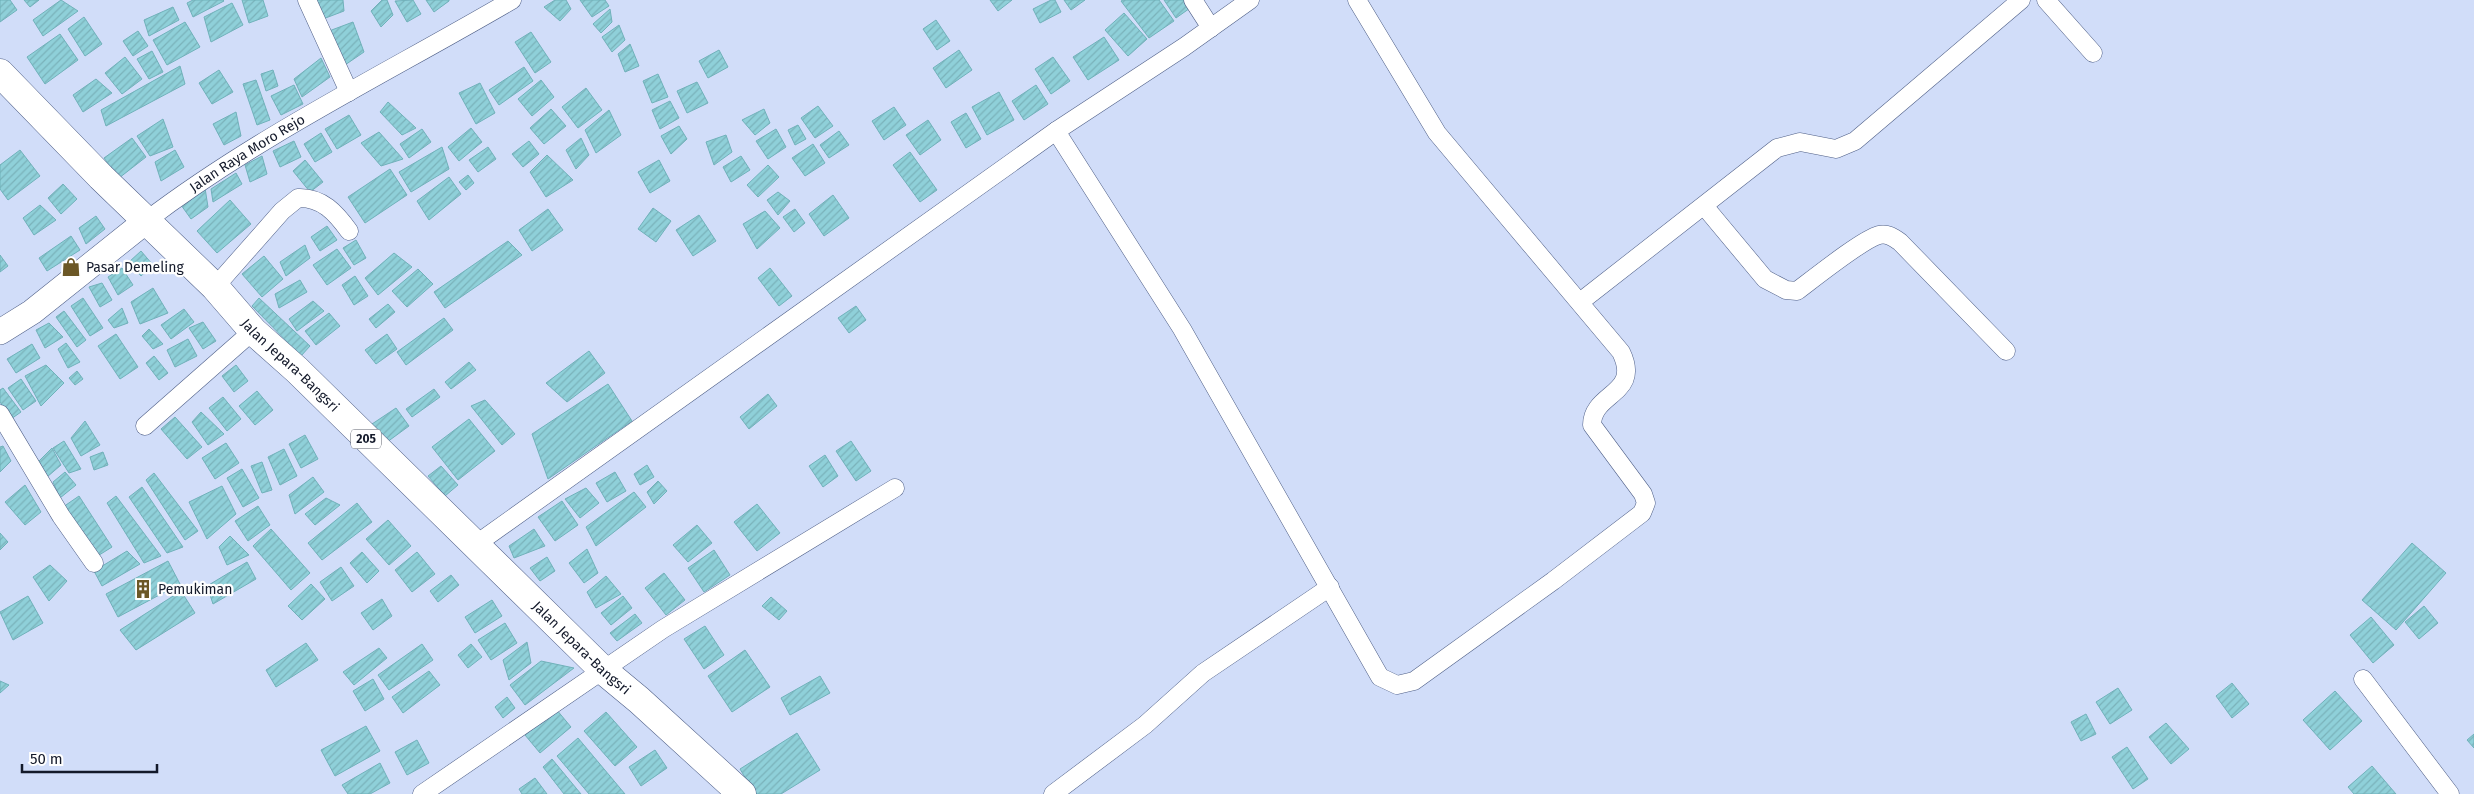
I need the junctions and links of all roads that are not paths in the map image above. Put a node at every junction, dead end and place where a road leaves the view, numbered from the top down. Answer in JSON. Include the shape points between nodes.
{"nodes":[{"id":1,"x":307,"y":0,"type":"edge"},
{"id":2,"x":512,"y":0,"type":"edge"},
{"id":3,"x":1193,"y":0,"type":"edge"},
{"id":4,"x":1250,"y":0,"type":"edge"},
{"id":5,"x":1357,"y":0,"type":"edge"},
{"id":6,"x":2021,"y":0,"type":"edge"},
{"id":7,"x":2046,"y":0,"type":"edge"},
{"id":8,"x":1211,"y":28,"type":"junction"},
{"id":9,"x":2094,"y":53,"type":"dead end"},
{"id":10,"x":0,"y":73,"type":"edge"},
{"id":11,"x":349,"y":92,"type":"junction"},
{"id":12,"x":1056,"y":131,"type":"junction"},
{"id":13,"x":1705,"y":207,"type":"junction"},
{"id":14,"x":146,"y":221,"type":"junction"},
{"id":15,"x":349,"y":231,"type":"dead end"},
{"id":16,"x":214,"y":287,"type":"junction"},
{"id":17,"x":1580,"y":302,"type":"junction"},
{"id":18,"x":253,"y":331,"type":"junction"},
{"id":19,"x":0,"y":332,"type":"edge"},
{"id":20,"x":2006,"y":351,"type":"dead end"},
{"id":21,"x":0,"y":414,"type":"edge"},
{"id":22,"x":145,"y":426,"type":"dead end"},
{"id":23,"x":895,"y":488,"type":"dead end"},
{"id":24,"x":475,"y":545,"type":"junction"},
{"id":25,"x":94,"y":563,"type":"dead end"},
{"id":26,"x":1330,"y":587,"type":"junction"},
{"id":27,"x":604,"y":671,"type":"junction"},
{"id":28,"x":2363,"y":679,"type":"dead end"},
{"id":29,"x":422,"y":794,"type":"edge"},
{"id":30,"x":742,"y":794,"type":"edge"},
{"id":31,"x":1054,"y":794,"type":"edge"},
{"id":32,"x":2450,"y":794,"type":"edge"}],
"edges":[{"from":1,"to":11,"type":"street"},
{"from":2,"to":11,"type":"street","name":"Jalan Raya Moro Rejo"},
{"from":3,"to":8,"type":"street"},
{"from":4,"to":8,"type":"street"},
{"from":5,"to":17,"type":"street","via":[[1438,133]]},
{"from":6,"to":13,"type":"street","via":[[1855,141],[1836,149],[1800,142],[1785,144]]},
{"from":7,"to":9,"type":"street"},
{"from":8,"to":12,"type":"street"},
{"from":10,"to":14,"type":"main road","name":"Jalan Jepara-Bangsri","number":"205"},
{"from":11,"to":14,"type":"street","name":"Jalan Raya Moro Rejo","via":[[184,192]]},
{"from":12,"to":24,"type":"street"},
{"from":12,"to":26,"type":"street","via":[[1182,329]]},
{"from":13,"to":17,"type":"street"},
{"from":13,"to":20,"type":"street","via":[[1765,279],[1786,290],[1797,291],[1870,238],[1886,234],[1892,236]]},
{"from":14,"to":16,"type":"main road","name":"Jalan Jepara-Bangsri","number":"205"},
{"from":14,"to":19,"type":"street","name":"Jalan Raya Moro Rejo","via":[[32,312]]},
{"from":15,"to":16,"type":"street","via":[[325,205],[317,200],[298,198],[282,211]]},
{"from":16,"to":18,"type":"main road","name":"Jalan Jepara-Bangsri","number":"205"},
{"from":17,"to":26,"type":"street","via":[[1627,364],[1625,380],[1598,409],[1592,426],[1643,494],[1646,502],[1642,512],[1414,681],[1397,685],[1380,677]]},
{"from":18,"to":22,"type":"street"},
{"from":18,"to":24,"type":"main road","name":"Jalan Jepara-Bangsri","number":"205"},
{"from":21,"to":25,"type":"street","via":[[61,516]]},
{"from":23,"to":27,"type":"street","via":[[663,629]]},
{"from":24,"to":27,"type":"main road","name":"Jalan Jepara-Bangsri","number":"205"},
{"from":26,"to":31,"type":"street","via":[[1203,672],[1145,725]]},
{"from":27,"to":29,"type":"street"},
{"from":27,"to":30,"type":"main road","name":"Jalan Jepara-Bangsri","number":"205"},
{"from":28,"to":32,"type":"street"}]}
